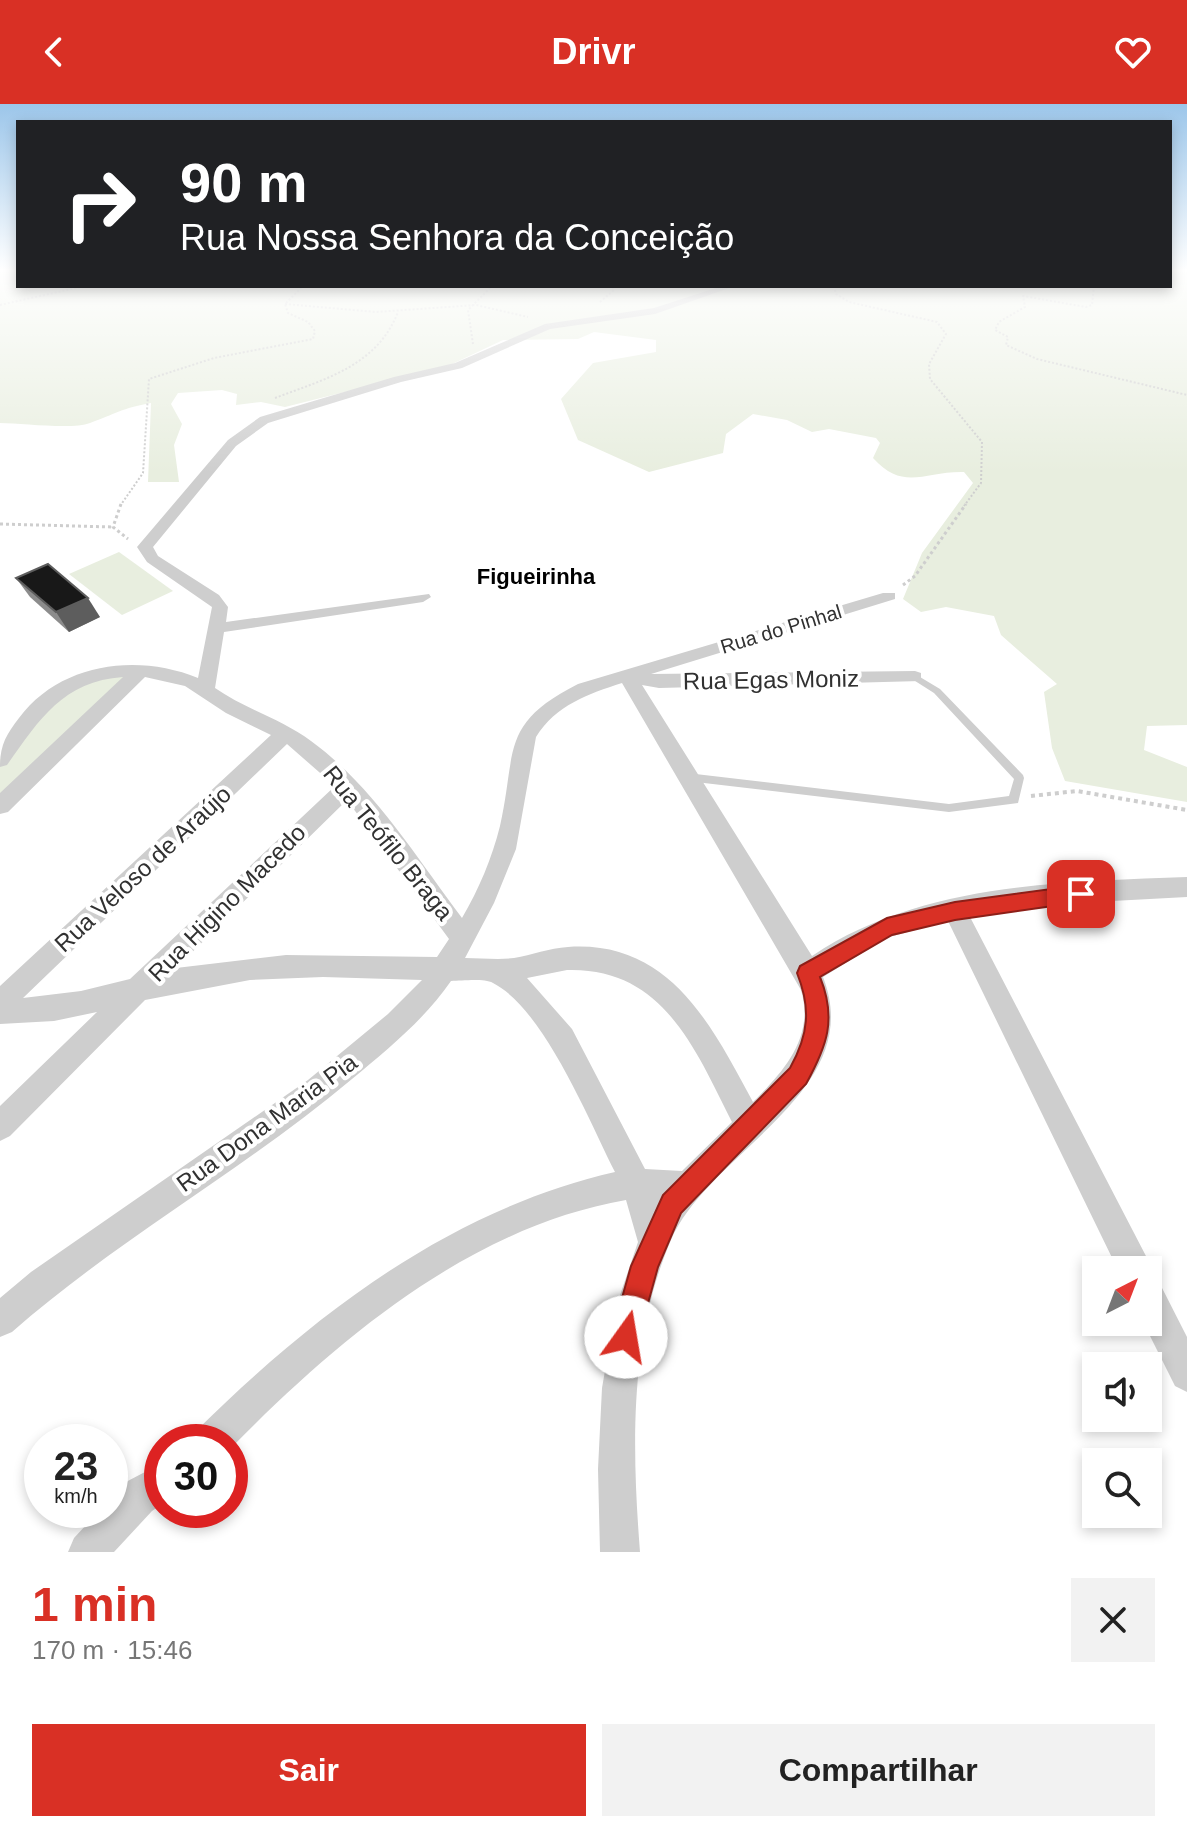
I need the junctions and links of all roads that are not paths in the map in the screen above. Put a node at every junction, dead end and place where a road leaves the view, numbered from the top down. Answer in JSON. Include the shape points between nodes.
{"nodes":[{"id":1,"x":516,"y":339,"type":"edge"},
{"id":2,"x":889,"y":596,"type":"road end"},
{"id":3,"x":423,"y":597,"type":"dead end"},
{"id":4,"x":219,"y":628,"type":"junction"},
{"id":5,"x":140,"y":671,"type":"junction"},
{"id":6,"x":627,"y":676,"type":"junction"},
{"id":7,"x":915,"y":677,"type":"joint"},
{"id":8,"x":205,"y":690,"type":"junction"},
{"id":9,"x":285,"y":734,"type":"junction"},
{"id":10,"x":0,"y":760,"type":"edge"},
{"id":11,"x":687,"y":777,"type":"junction"},
{"id":12,"x":348,"y":787,"type":"junction"},
{"id":13,"x":0,"y":806,"type":"edge"},
{"id":14,"x":1187,"y":887,"type":"edge"},
{"id":15,"x":955,"y":911,"type":"junction"},
{"id":16,"x":462,"y":937,"type":"junction"},
{"id":17,"x":443,"y":968,"type":"junction"},
{"id":18,"x":495,"y":969,"type":"junction"},
{"id":19,"x":808,"y":973,"type":"junction"},
{"id":20,"x":141,"y":988,"type":"junction"},
{"id":21,"x":0,"y":1003,"type":"edge"},
{"id":22,"x":0,"y":1011,"type":"edge"},
{"id":23,"x":749,"y":1124,"type":"junction"},
{"id":24,"x":0,"y":1126,"type":"edge"},
{"id":25,"x":637,"y":1184,"type":"junction"},
{"id":26,"x":686,"y":1186,"type":"junction"},
{"id":27,"x":654,"y":1242,"type":"junction"},
{"id":28,"x":1128,"y":1256,"type":"edge"},
{"id":29,"x":0,"y":1320,"type":"edge"},
{"id":30,"x":1162,"y":1324,"type":"edge"},
{"id":31,"x":1187,"y":1374,"type":"edge"},
{"id":32,"x":231,"y":1424,"type":"edge"},
{"id":33,"x":144,"y":1493,"type":"edge"},
{"id":34,"x":88,"y":1552,"type":"edge"},
{"id":35,"x":620,"y":1552,"type":"edge"}],
"edges":[{"from":1,"to":4,"type":"street","via":[[477,358],[264,420],[232,443],[145,547],[152,559],[217,603]]},
{"from":2,"to":6,"type":"street","name":"Rua do Pinhal"},
{"from":3,"to":4,"type":"street"},
{"from":4,"to":8,"type":"street"},
{"from":5,"to":8,"type":"street","name":"Rua Teófilo Braga","via":[[173,675]]},
{"from":5,"to":10,"type":"street","name":"Rua Teófilo Braga","via":[[92,676],[60,689],[37,709]]},
{"from":5,"to":13,"type":"street"},
{"from":6,"to":7,"type":"street","name":"Rua Egas Moniz","via":[[659,682]]},
{"from":6,"to":11,"type":"street"},
{"from":6,"to":16,"type":"street","name":"Rua Dona Maria Pia","via":[[568,695],[537,718],[525,735],[505,851]]},
{"from":7,"to":11,"type":"lane","via":[[937,691],[1019,778],[1014,800],[949,808]]},
{"from":8,"to":9,"type":"street","name":"Rua Teófilo Braga"},
{"from":9,"to":12,"type":"street","name":"Rua Teófilo Braga"},
{"from":9,"to":21,"type":"street","name":"Rua Veloso de Araújo"},
{"from":11,"to":19,"type":"street"},
{"from":12,"to":16,"type":"street","name":"Rua Teófilo Braga"},
{"from":12,"to":20,"type":"street","name":"Rua Higino Macedo"},
{"from":14,"to":15,"type":"street","via":[[1053,896]]},
{"from":15,"to":19,"type":"street","via":[[878,931]]},
{"from":15,"to":28,"type":"street"},
{"from":16,"to":17,"type":"street","name":"Rua Dona Maria Pia"},
{"from":17,"to":18,"type":"street"},
{"from":17,"to":20,"type":"street","via":[[258,969]]},
{"from":17,"to":29,"type":"street","name":"Rua Dona Maria Pia","via":[[411,1010],[328,1083],[53,1275]]},
{"from":18,"to":23,"type":"street","via":[[573,958],[643,975],[695,1026]]},
{"from":18,"to":25,"type":"street","via":[[523,991],[562,1038]]},
{"from":19,"to":23,"type":"street","via":[[820,1023],[811,1049],[798,1076]]},
{"from":20,"to":22,"type":"street","name":"Rua Higino Macedo"},
{"from":20,"to":24,"type":"street"},
{"from":23,"to":26,"type":"street"},
{"from":25,"to":26,"type":"street"},
{"from":25,"to":27,"type":"street"},
{"from":25,"to":32,"type":"street","via":[[583,1195],[521,1218],[413,1270],[357,1310]]},
{"from":26,"to":27,"type":"street"},
{"from":27,"to":35,"type":"street","via":[[630,1311],[621,1363],[616,1493]]},
{"from":30,"to":31,"type":"street"},
{"from":33,"to":34,"type":"street"}]}
